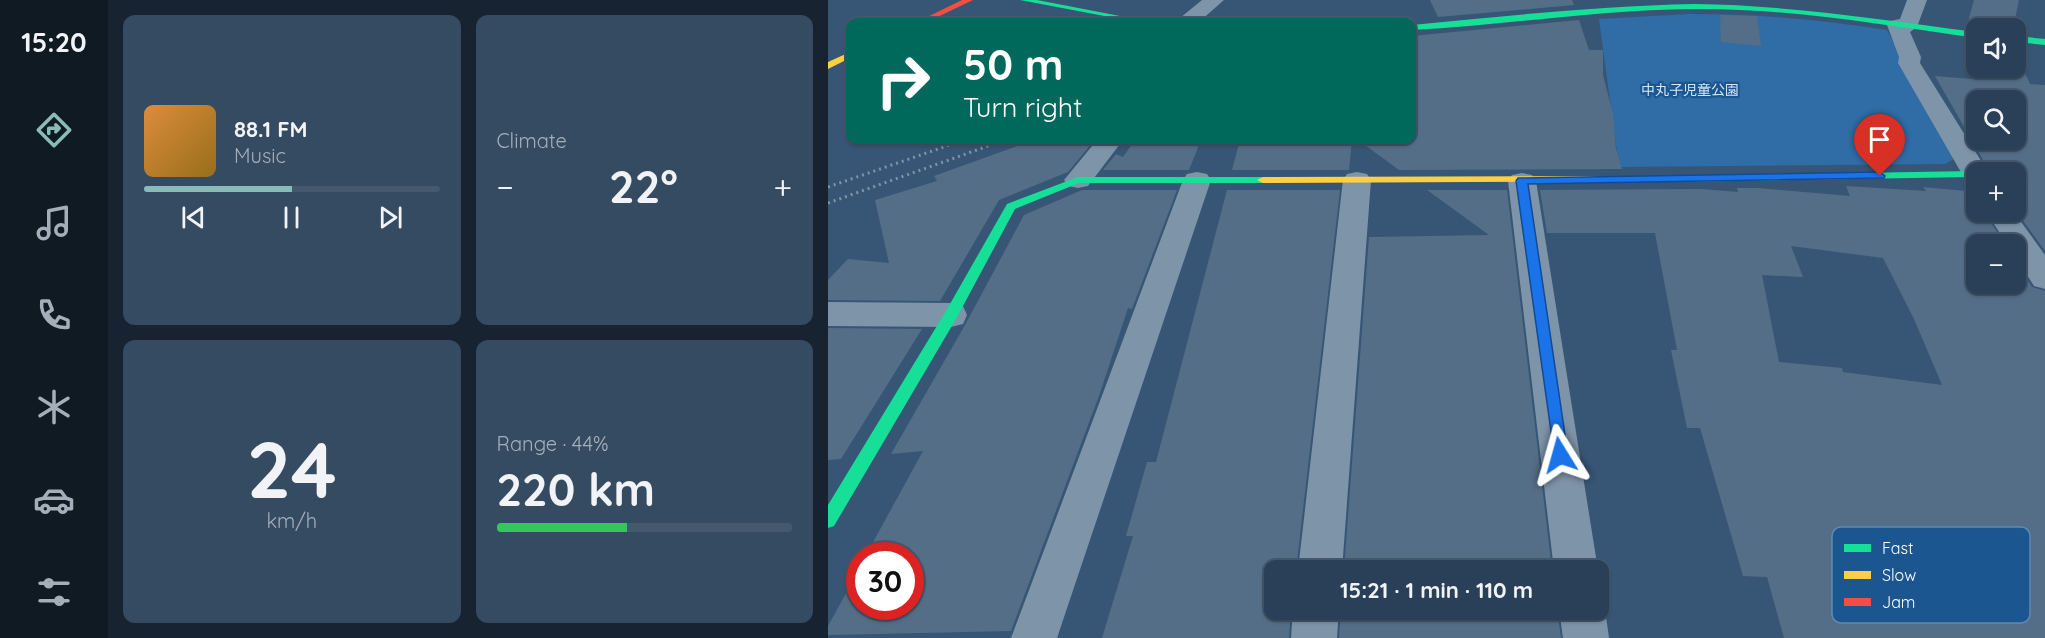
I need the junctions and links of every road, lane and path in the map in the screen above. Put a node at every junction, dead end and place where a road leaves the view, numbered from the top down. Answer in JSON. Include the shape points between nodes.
{"nodes":[{"id":1,"x":969,"y":0,"type":"edge"},
{"id":2,"x":1024,"y":0,"type":"edge"},
{"id":3,"x":1214,"y":0,"type":"edge"},
{"id":4,"x":1917,"y":0,"type":"edge"},
{"id":5,"x":930,"y":18,"type":"edge"},
{"id":6,"x":1125,"y":18,"type":"edge"},
{"id":7,"x":1192,"y":18,"type":"edge"},
{"id":8,"x":1902,"y":26,"type":"junction"},
{"id":9,"x":1416,"y":28,"type":"edge"},
{"id":10,"x":1966,"y":34,"type":"edge"},
{"id":11,"x":2026,"y":40,"type":"edge"},
{"id":12,"x":2045,"y":42,"type":"edge"},
{"id":13,"x":846,"y":57,"type":"edge"},
{"id":14,"x":828,"y":66,"type":"edge"},
{"id":15,"x":952,"y":144,"type":"edge"},
{"id":16,"x":994,"y":144,"type":"edge"},
{"id":17,"x":1107,"y":144,"type":"edge"},
{"id":18,"x":1968,"y":162,"type":"edge"},
{"id":19,"x":1966,"y":175,"type":"edge"},
{"id":20,"x":1078,"y":180,"type":"junction"},
{"id":21,"x":1197,"y":180,"type":"junction"},
{"id":22,"x":1358,"y":180,"type":"junction"},
{"id":23,"x":1522,"y":181,"type":"junction"},
{"id":24,"x":828,"y":187,"type":"edge"},
{"id":25,"x":828,"y":203,"type":"edge"},
{"id":26,"x":2007,"y":222,"type":"edge"},
{"id":27,"x":2045,"y":278,"type":"edge"},
{"id":28,"x":828,"y":314,"type":"edge"},
{"id":29,"x":951,"y":315,"type":"junction"},
{"id":30,"x":828,"y":520,"type":"edge"},
{"id":31,"x":1321,"y":560,"type":"edge"},
{"id":32,"x":1575,"y":560,"type":"edge"},
{"id":33,"x":1315,"y":620,"type":"edge"},
{"id":34,"x":1584,"y":620,"type":"edge"},
{"id":35,"x":1034,"y":638,"type":"edge"},
{"id":36,"x":1314,"y":638,"type":"edge"},
{"id":37,"x":1586,"y":638,"type":"edge"}],
"edges":[{"from":1,"to":5,"type":"street"},
{"from":2,"to":6,"type":"street"},
{"from":3,"to":7,"type":"street"},
{"from":4,"to":8,"type":"street"},
{"from":8,"to":9,"type":"street","via":[[1794,11],[1704,6]]},
{"from":8,"to":10,"type":"street"},
{"from":8,"to":18,"type":"street","via":[[1909,63]]},
{"from":11,"to":12,"type":"street"},
{"from":13,"to":14,"type":"street"},
{"from":15,"to":24,"type":"path"},
{"from":16,"to":25,"type":"path"},
{"from":17,"to":20,"type":"street"},
{"from":19,"to":23,"type":"street"},
{"from":20,"to":21,"type":"street"},
{"from":20,"to":29,"type":"street","via":[[1011,207]]},
{"from":21,"to":22,"type":"street"},
{"from":21,"to":35,"type":"street"},
{"from":22,"to":23,"type":"street"},
{"from":22,"to":31,"type":"street"},
{"from":23,"to":32,"type":"street"},
{"from":26,"to":27,"type":"street"},
{"from":28,"to":29,"type":"street"},
{"from":29,"to":30,"type":"street"},
{"from":33,"to":36,"type":"street"},
{"from":34,"to":37,"type":"street"}]}
